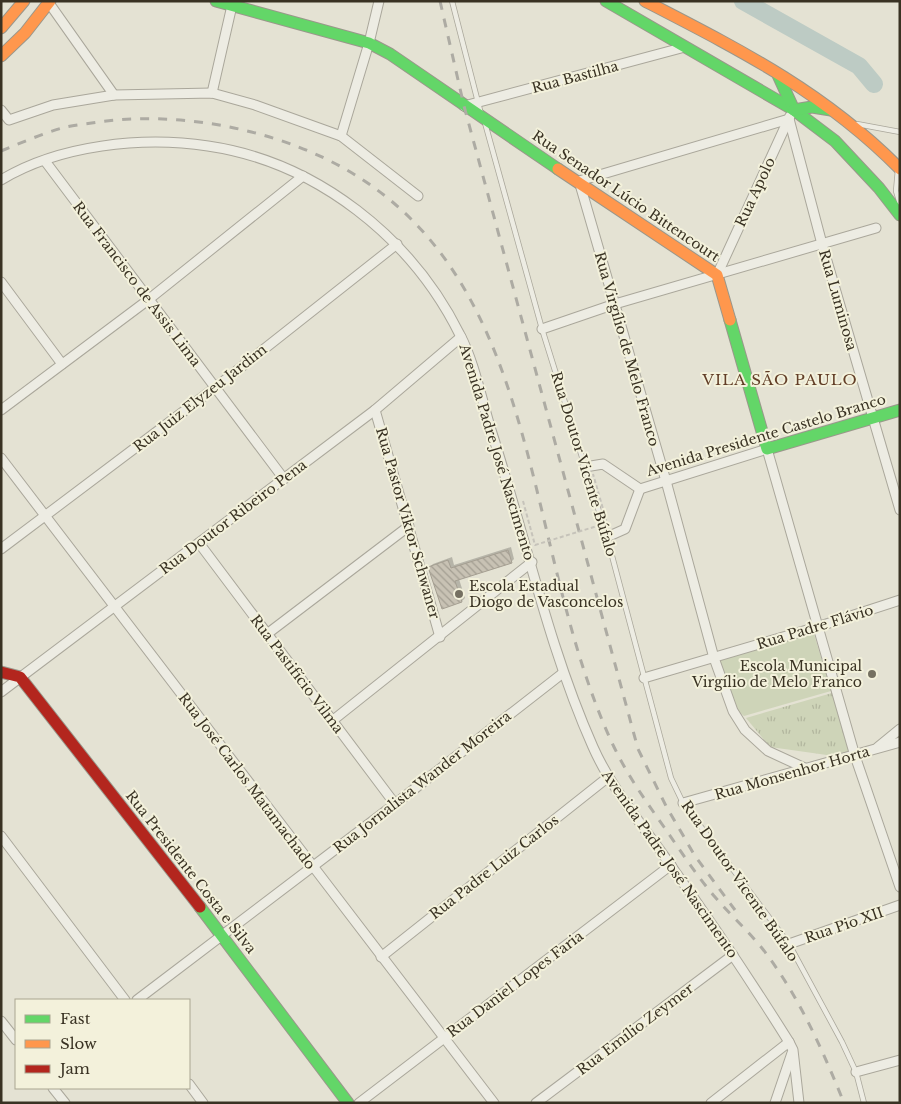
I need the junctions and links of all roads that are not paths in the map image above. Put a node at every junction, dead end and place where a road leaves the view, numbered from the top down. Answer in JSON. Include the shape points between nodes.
{"nodes":[{"id":1,"x":24,"y":1,"type":"edge"},
{"id":2,"x":216,"y":1,"type":"edge"},
{"id":3,"x":379,"y":1,"type":"edge"},
{"id":4,"x":452,"y":1,"type":"edge"},
{"id":5,"x":606,"y":1,"type":"edge"},
{"id":6,"x":645,"y":1,"type":"edge"},
{"id":7,"x":49,"y":2,"type":"edge"},
{"id":8,"x":233,"y":3,"type":"edge"},
{"id":9,"x":1,"y":28,"type":"edge"},
{"id":10,"x":369,"y":43,"type":"junction"},
{"id":11,"x":685,"y":47,"type":"junction"},
{"id":12,"x":1,"y":56,"type":"edge"},
{"id":13,"x":775,"y":70,"type":"junction"},
{"id":14,"x":212,"y":93,"type":"junction"},
{"id":15,"x":114,"y":95,"type":"junction"},
{"id":16,"x":477,"y":103,"type":"junction"},
{"id":17,"x":464,"y":106,"type":"junction"},
{"id":18,"x":1,"y":110,"type":"edge"},
{"id":19,"x":839,"y":113,"type":"junction"},
{"id":20,"x":791,"y":114,"type":"junction"},
{"id":21,"x":484,"y":120,"type":"junction"},
{"id":22,"x":852,"y":123,"type":"junction"},
{"id":23,"x":900,"y":132,"type":"edge"},
{"id":24,"x":341,"y":136,"type":"junction"},
{"id":25,"x":45,"y":161,"type":"junction"},
{"id":26,"x":899,"y":167,"type":"edge"},
{"id":27,"x":304,"y":176,"type":"junction"},
{"id":28,"x":1,"y":180,"type":"edge"},
{"id":29,"x":579,"y":181,"type":"junction"},
{"id":30,"x":418,"y":196,"type":"dead end"},
{"id":31,"x":900,"y":204,"type":"edge"},
{"id":32,"x":900,"y":215,"type":"edge"},
{"id":33,"x":876,"y":228,"type":"dead end"},
{"id":34,"x":397,"y":244,"type":"junction"},
{"id":35,"x":822,"y":244,"type":"junction"},
{"id":36,"x":717,"y":275,"type":"junction"},
{"id":37,"x":1,"y":282,"type":"edge"},
{"id":38,"x":148,"y":300,"type":"junction"},
{"id":39,"x":615,"y":304,"type":"junction"},
{"id":40,"x":542,"y":328,"type":"junction"},
{"id":41,"x":462,"y":337,"type":"junction"},
{"id":42,"x":62,"y":364,"type":"junction"},
{"id":43,"x":216,"y":387,"type":"junction"},
{"id":44,"x":1,"y":410,"type":"edge"},
{"id":45,"x":375,"y":410,"type":"junction"},
{"id":46,"x":900,"y":410,"type":"edge"},
{"id":47,"x":872,"y":418,"type":"junction"},
{"id":48,"x":767,"y":449,"type":"junction"},
{"id":49,"x":1,"y":458,"type":"edge"},
{"id":50,"x":585,"y":467,"type":"junction"},
{"id":51,"x":284,"y":479,"type":"junction"},
{"id":52,"x":666,"y":481,"type":"junction"},
{"id":53,"x":640,"y":489,"type":"junction"},
{"id":54,"x":900,"y":510,"type":"edge"},
{"id":55,"x":45,"y":516,"type":"junction"},
{"id":56,"x":409,"y":526,"type":"junction"},
{"id":57,"x":607,"y":537,"type":"junction"},
{"id":58,"x":199,"y":543,"type":"junction"},
{"id":59,"x":1,"y":549,"type":"edge"},
{"id":60,"x":532,"y":562,"type":"junction"},
{"id":61,"x":900,"y":600,"type":"edge"},
{"id":62,"x":114,"y":607,"type":"junction"},
{"id":63,"x":818,"y":627,"type":"junction"},
{"id":64,"x":267,"y":634,"type":"junction"},
{"id":65,"x":440,"y":637,"type":"junction"},
{"id":66,"x":714,"y":658,"type":"junction"},
{"id":67,"x":1,"y":672,"type":"edge"},
{"id":68,"x":563,"y":673,"type":"junction"},
{"id":69,"x":20,"y":678,"type":"junction"},
{"id":70,"x":644,"y":678,"type":"junction"},
{"id":71,"x":1,"y":692,"type":"edge"},
{"id":72,"x":332,"y":721,"type":"junction"},
{"id":73,"x":900,"y":729,"type":"edge"},
{"id":74,"x":900,"y":742,"type":"edge"},
{"id":75,"x":874,"y":750,"type":"junction"},
{"id":76,"x":855,"y":756,"type":"junction"},
{"id":77,"x":807,"y":769,"type":"junction"},
{"id":78,"x":608,"y":778,"type":"junction"},
{"id":79,"x":683,"y":803,"type":"junction"},
{"id":80,"x":395,"y":804,"type":"junction"},
{"id":81,"x":1,"y":836,"type":"edge"},
{"id":82,"x":671,"y":865,"type":"junction"},
{"id":83,"x":312,"y":867,"type":"junction"},
{"id":84,"x":900,"y":887,"type":"edge"},
{"id":85,"x":900,"y":906,"type":"edge"},
{"id":86,"x":222,"y":936,"type":"junction"},
{"id":87,"x":789,"y":944,"type":"junction"},
{"id":88,"x":733,"y":954,"type":"junction"},
{"id":89,"x":381,"y":956,"type":"junction"},
{"id":90,"x":124,"y":999,"type":"edge"},
{"id":91,"x":137,"y":999,"type":"edge"},
{"id":92,"x":1,"y":1021,"type":"edge"},
{"id":93,"x":444,"y":1038,"type":"junction"},
{"id":94,"x":15,"y":1039,"type":"edge"},
{"id":95,"x":791,"y":1046,"type":"junction"},
{"id":96,"x":900,"y":1060,"type":"edge"},
{"id":97,"x":856,"y":1072,"type":"junction"},
{"id":98,"x":190,"y":1085,"type":"edge"},
{"id":99,"x":54,"y":1089,"type":"edge"},
{"id":100,"x":65,"y":1103,"type":"edge"},
{"id":101,"x":203,"y":1103,"type":"edge"},
{"id":102,"x":348,"y":1103,"type":"edge"},
{"id":103,"x":359,"y":1103,"type":"edge"},
{"id":104,"x":494,"y":1103,"type":"edge"},
{"id":105,"x":536,"y":1103,"type":"edge"},
{"id":106,"x":711,"y":1103,"type":"edge"},
{"id":107,"x":775,"y":1103,"type":"edge"},
{"id":108,"x":799,"y":1103,"type":"edge"},
{"id":109,"x":864,"y":1103,"type":"edge"}],
"edges":[{"from":1,"to":9,"type":"street"},
{"from":2,"to":8,"type":"street","name":"Rua Senador Lúcio Bittencourt"},
{"from":3,"to":10,"type":"street"},
{"from":4,"to":16,"type":"lane","name":"Rua Doutor Vicente Búfalo"},
{"from":5,"to":11,"type":"street"},
{"from":6,"to":13,"type":"street"},
{"from":7,"to":12,"type":"street","via":[[25,33]]},
{"from":7,"to":15,"type":"street"},
{"from":8,"to":10,"type":"street","name":"Rua Senador Lúcio Bittencourt"},
{"from":8,"to":14,"type":"street"},
{"from":10,"to":17,"type":"street","name":"Rua Senador Lúcio Bittencourt"},
{"from":10,"to":24,"type":"street"},
{"from":11,"to":16,"type":"street","name":"Rua Bastilha"},
{"from":11,"to":20,"type":"street"},
{"from":13,"to":19,"type":"street"},
{"from":13,"to":20,"type":"street","via":[[788,93]]},
{"from":14,"to":15,"type":"street"},
{"from":14,"to":24,"type":"street"},
{"from":15,"to":18,"type":"street","via":[[53,105],[9,120]]},
{"from":16,"to":17,"type":"street","name":"Rua Bastilha"},
{"from":16,"to":21,"type":"lane","name":"Rua Doutor Vicente Búfalo"},
{"from":17,"to":21,"type":"street","name":"Rua Senador Lúcio Bittencourt"},
{"from":19,"to":20,"type":"street","via":[[822,108]]},
{"from":19,"to":22,"type":"street"},
{"from":20,"to":29,"type":"street"},
{"from":20,"to":32,"type":"street","via":[[835,141]]},
{"from":20,"to":35,"type":"street","name":"Rua Luminosa"},
{"from":20,"to":36,"type":"street","name":"Rua Apolo"},
{"from":21,"to":29,"type":"street","name":"Rua Senador Lúcio Bittencourt"},
{"from":21,"to":40,"type":"lane","name":"Rua Doutor Vicente Búfalo"},
{"from":22,"to":23,"type":"lane"},
{"from":22,"to":26,"type":"street"},
{"from":24,"to":30,"type":"street"},
{"from":25,"to":27,"type":"street","name":"Avenida Padre José Nascimento","via":[[97,147],[142,142],[188,143],[234,150]]},
{"from":25,"to":28,"type":"street","name":"Avenida Padre José Nascimento"},
{"from":25,"to":38,"type":"street","name":"Rua Francisco de Assis Lima"},
{"from":26,"to":31,"type":"lane","via":[[896,191]]},
{"from":27,"to":34,"type":"street","name":"Avenida Padre José Nascimento","via":[[354,207]]},
{"from":27,"to":38,"type":"street"},
{"from":29,"to":36,"type":"street","name":"Rua Senador Lúcio Bittencourt"},
{"from":29,"to":39,"type":"street","name":"Rua Virgílio de Melo Franco"},
{"from":33,"to":35,"type":"street"},
{"from":34,"to":41,"type":"street","name":"Avenida Padre José Nascimento","via":[[436,293]]},
{"from":34,"to":43,"type":"street","name":"Rua Juiz Elyzeu Jardim"},
{"from":35,"to":36,"type":"street"},
{"from":35,"to":47,"type":"street","name":"Rua Luminosa"},
{"from":36,"to":39,"type":"street"},
{"from":36,"to":48,"type":"street","name":"Rua Senador Lúcio Bittencourt"},
{"from":37,"to":42,"type":"street"},
{"from":38,"to":42,"type":"street"},
{"from":38,"to":43,"type":"street","name":"Rua Francisco de Assis Lima"},
{"from":39,"to":40,"type":"street"},
{"from":39,"to":52,"type":"street","name":"Rua Virgílio de Melo Franco"},
{"from":40,"to":50,"type":"lane","name":"Rua Doutor Vicente Búfalo"},
{"from":41,"to":45,"type":"street","name":"Rua Doutor Ribeiro Pena"},
{"from":41,"to":60,"type":"street","name":"Avenida Padre José Nascimento"},
{"from":42,"to":44,"type":"street"},
{"from":43,"to":51,"type":"street","name":"Rua Francisco de Assis Lima"},
{"from":43,"to":55,"type":"street","name":"Rua Juiz Elyzeu Jardim"},
{"from":45,"to":51,"type":"street","name":"Rua Doutor Ribeiro Pena"},
{"from":45,"to":56,"type":"street","name":"Rua Pastor Viktor Schwaner"},
{"from":46,"to":47,"type":"street","name":"Avenida Presidente Castelo Branco"},
{"from":47,"to":48,"type":"street","name":"Avenida Presidente Castelo Branco"},
{"from":47,"to":54,"type":"street","name":"Rua Luminosa"},
{"from":48,"to":52,"type":"street","name":"Avenida Presidente Castelo Branco"},
{"from":48,"to":63,"type":"street","name":"Rua Senador Lúcio Bittencourt"},
{"from":49,"to":55,"type":"street","name":"Rua José Carlos Matamachado"},
{"from":50,"to":53,"type":"street","via":[[604,464]]},
{"from":50,"to":57,"type":"lane","name":"Rua Doutor Vicente Búfalo"},
{"from":51,"to":58,"type":"street","name":"Rua Doutor Ribeiro Pena"},
{"from":52,"to":53,"type":"street","name":"Avenida Presidente Castelo Branco"},
{"from":52,"to":66,"type":"street","name":"Rua Virgílio de Melo Franco"},
{"from":53,"to":57,"type":"street","via":[[625,529]]},
{"from":55,"to":59,"type":"street","name":"Rua Juiz Elyzeu Jardim"},
{"from":55,"to":62,"type":"street","name":"Rua José Carlos Matamachado"},
{"from":56,"to":64,"type":"street"},
{"from":56,"to":65,"type":"street","name":"Rua Pastor Viktor Schwaner"},
{"from":57,"to":70,"type":"lane","name":"Rua Doutor Vicente Búfalo"},
{"from":58,"to":62,"type":"street","name":"Rua Doutor Ribeiro Pena"},
{"from":58,"to":64,"type":"street","name":"Rua Pastifício Vilma"},
{"from":60,"to":65,"type":"street"},
{"from":60,"to":68,"type":"street","name":"Avenida Padre José Nascimento"},
{"from":61,"to":63,"type":"street","name":"Rua Padre Flávio"},
{"from":62,"to":69,"type":"street","name":"Rua Doutor Ribeiro Pena"},
{"from":62,"to":83,"type":"street","name":"Rua José Carlos Matamachado"},
{"from":63,"to":66,"type":"street","name":"Rua Padre Flávio"},
{"from":63,"to":76,"type":"street","name":"Rua Senador Lúcio Bittencourt"},
{"from":64,"to":72,"type":"street","name":"Rua Pastifício Vilma"},
{"from":65,"to":72,"type":"street"},
{"from":66,"to":70,"type":"street","name":"Rua Padre Flávio"},
{"from":66,"to":77,"type":"street","name":"Rua Virgílio de Melo Franco","via":[[734,711],[745,730],[768,751]]},
{"from":67,"to":69,"type":"street"},
{"from":68,"to":78,"type":"street","name":"Avenida Padre José Nascimento"},
{"from":68,"to":80,"type":"street","name":"Rua Jornalista Wander Moreira"},
{"from":69,"to":71,"type":"street","name":"Rua Doutor Ribeiro Pena"},
{"from":69,"to":86,"type":"street","name":"Rua Presidente Costa e Silva"},
{"from":70,"to":79,"type":"lane","name":"Rua Doutor Vicente Búfalo","via":[[671,778]]},
{"from":72,"to":80,"type":"street","name":"Rua Pastifício Vilma"},
{"from":73,"to":75,"type":"street"},
{"from":74,"to":75,"type":"street","name":"Rua Monsenhor Horta"},
{"from":75,"to":76,"type":"street","name":"Rua Monsenhor Horta"},
{"from":76,"to":77,"type":"street","name":"Rua Monsenhor Horta"},
{"from":76,"to":84,"type":"street","name":"Rua Senador Lúcio Bittencourt"},
{"from":77,"to":79,"type":"street","name":"Rua Monsenhor Horta"},
{"from":78,"to":82,"type":"street","name":"Avenida Padre José Nascimento"},
{"from":78,"to":89,"type":"street","name":"Rua Padre Luiz Carlos"},
{"from":79,"to":87,"type":"lane","name":"Rua Doutor Vicente Búfalo"},
{"from":80,"to":83,"type":"street","name":"Rua Jornalista Wander Moreira"},
{"from":81,"to":90,"type":"street"},
{"from":82,"to":88,"type":"street","name":"Avenida Padre José Nascimento"},
{"from":82,"to":93,"type":"street","name":"Rua Daniel Lopes Faria"},
{"from":83,"to":86,"type":"street","name":"Rua Jornalista Wander Moreira"},
{"from":83,"to":89,"type":"street","name":"Rua José Carlos Matamachado"},
{"from":85,"to":87,"type":"street","name":"Rua Pio XII"},
{"from":86,"to":91,"type":"street","name":"Rua Jornalista Wander Moreira"},
{"from":86,"to":102,"type":"street","name":"Rua Presidente Costa e Silva"},
{"from":87,"to":97,"type":"lane","name":"Rua Doutor Vicente Búfalo"},
{"from":88,"to":95,"type":"street","name":"Avenida Padre José Nascimento"},
{"from":88,"to":105,"type":"street","name":"Rua Emílio Zeymer"},
{"from":89,"to":93,"type":"street","name":"Rua José Carlos Matamachado"},
{"from":92,"to":94,"type":"street"},
{"from":93,"to":103,"type":"street","name":"Rua Daniel Lopes Faria"},
{"from":93,"to":104,"type":"street","name":"Rua José Carlos Matamachado"},
{"from":95,"to":106,"type":"street"},
{"from":95,"to":107,"type":"street"},
{"from":95,"to":108,"type":"street"},
{"from":96,"to":97,"type":"street"},
{"from":97,"to":109,"type":"lane","name":"Rua Doutor Vicente Búfalo"},
{"from":98,"to":101,"type":"street"},
{"from":99,"to":100,"type":"street"}]}
